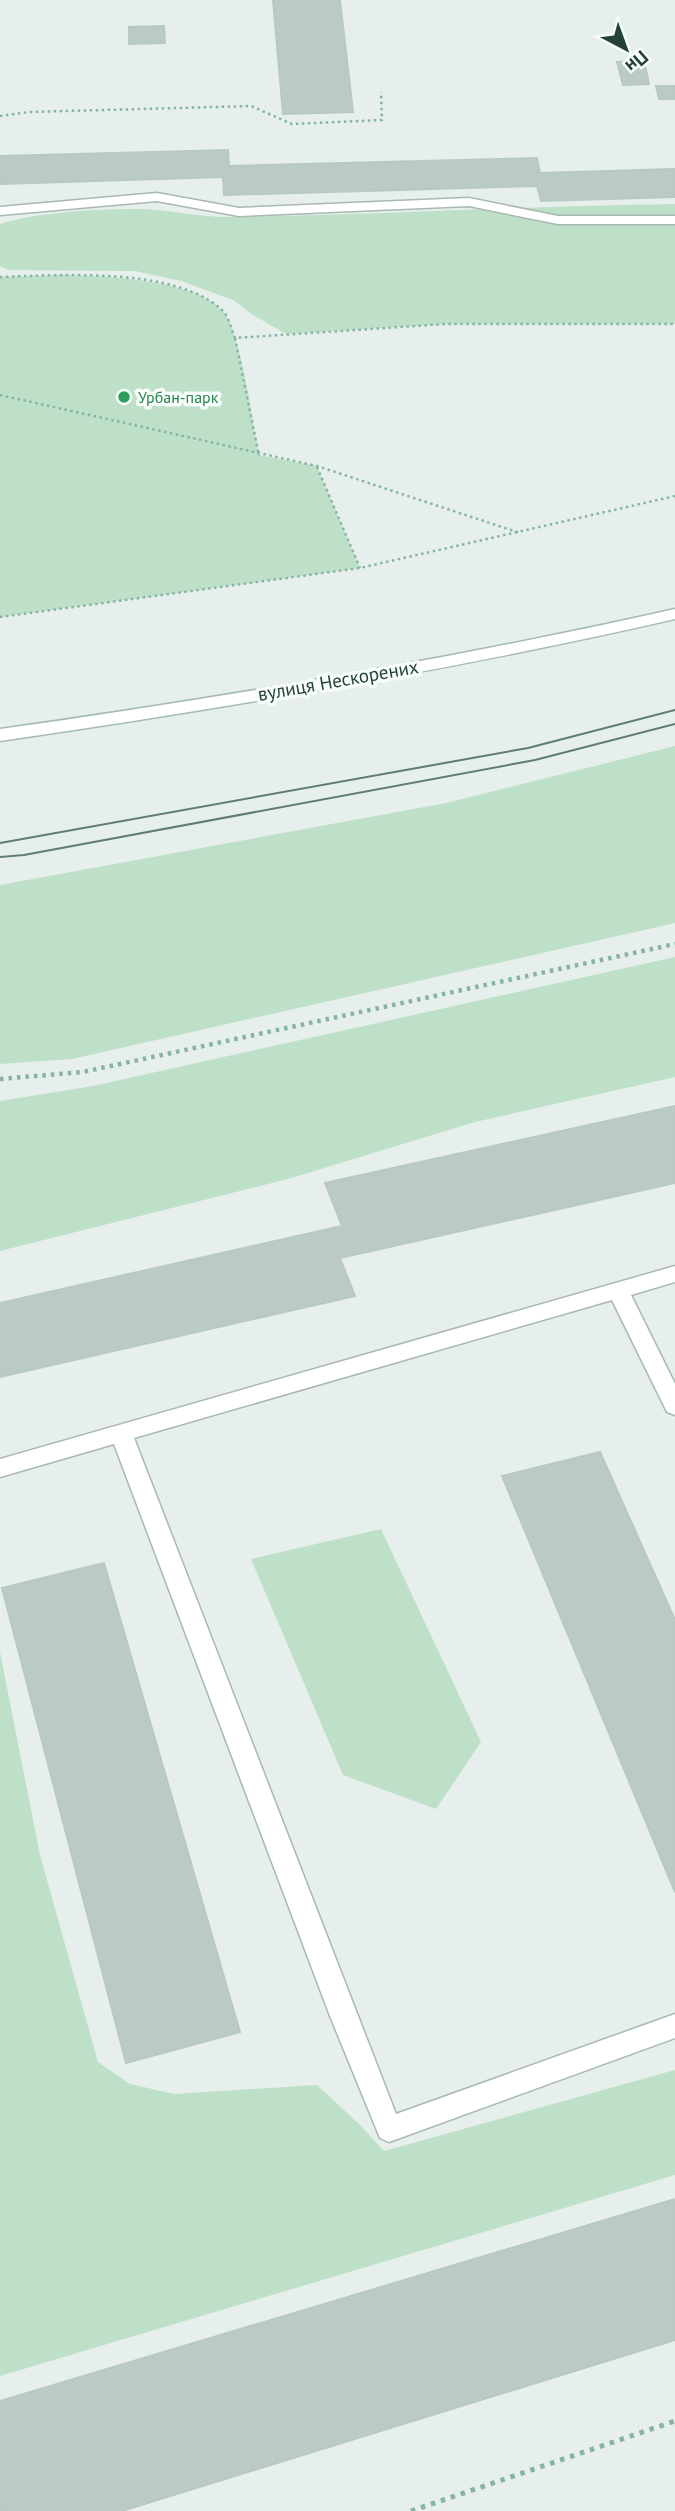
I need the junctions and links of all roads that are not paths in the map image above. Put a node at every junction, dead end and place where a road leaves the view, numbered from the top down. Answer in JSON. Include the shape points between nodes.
{"nodes":[{"id":1,"x":0,"y":211,"type":"edge"},
{"id":2,"x":675,"y":220,"type":"edge"},
{"id":3,"x":675,"y":614,"type":"edge"},
{"id":4,"x":0,"y":735,"type":"edge"},
{"id":5,"x":675,"y":1274,"type":"edge"},
{"id":6,"x":618,"y":1290,"type":"junction"},
{"id":7,"x":675,"y":1406,"type":"edge"},
{"id":8,"x":121,"y":1432,"type":"junction"},
{"id":9,"x":0,"y":1468,"type":"edge"},
{"id":10,"x":675,"y":2026,"type":"edge"}],
"edges":[{"from":1,"to":2,"type":"main road","via":[[157,197],[239,212],[469,202],[558,220]]},
{"from":3,"to":4,"type":"main road","name":"вулиця Нескорених","via":[[580,636],[178,709]]},
{"from":5,"to":6,"type":"main road"},
{"from":6,"to":7,"type":"main road"},
{"from":6,"to":8,"type":"main road"},
{"from":8,"to":9,"type":"main road"},
{"from":8,"to":10,"type":"main road","via":[[389,2129]]}]}
